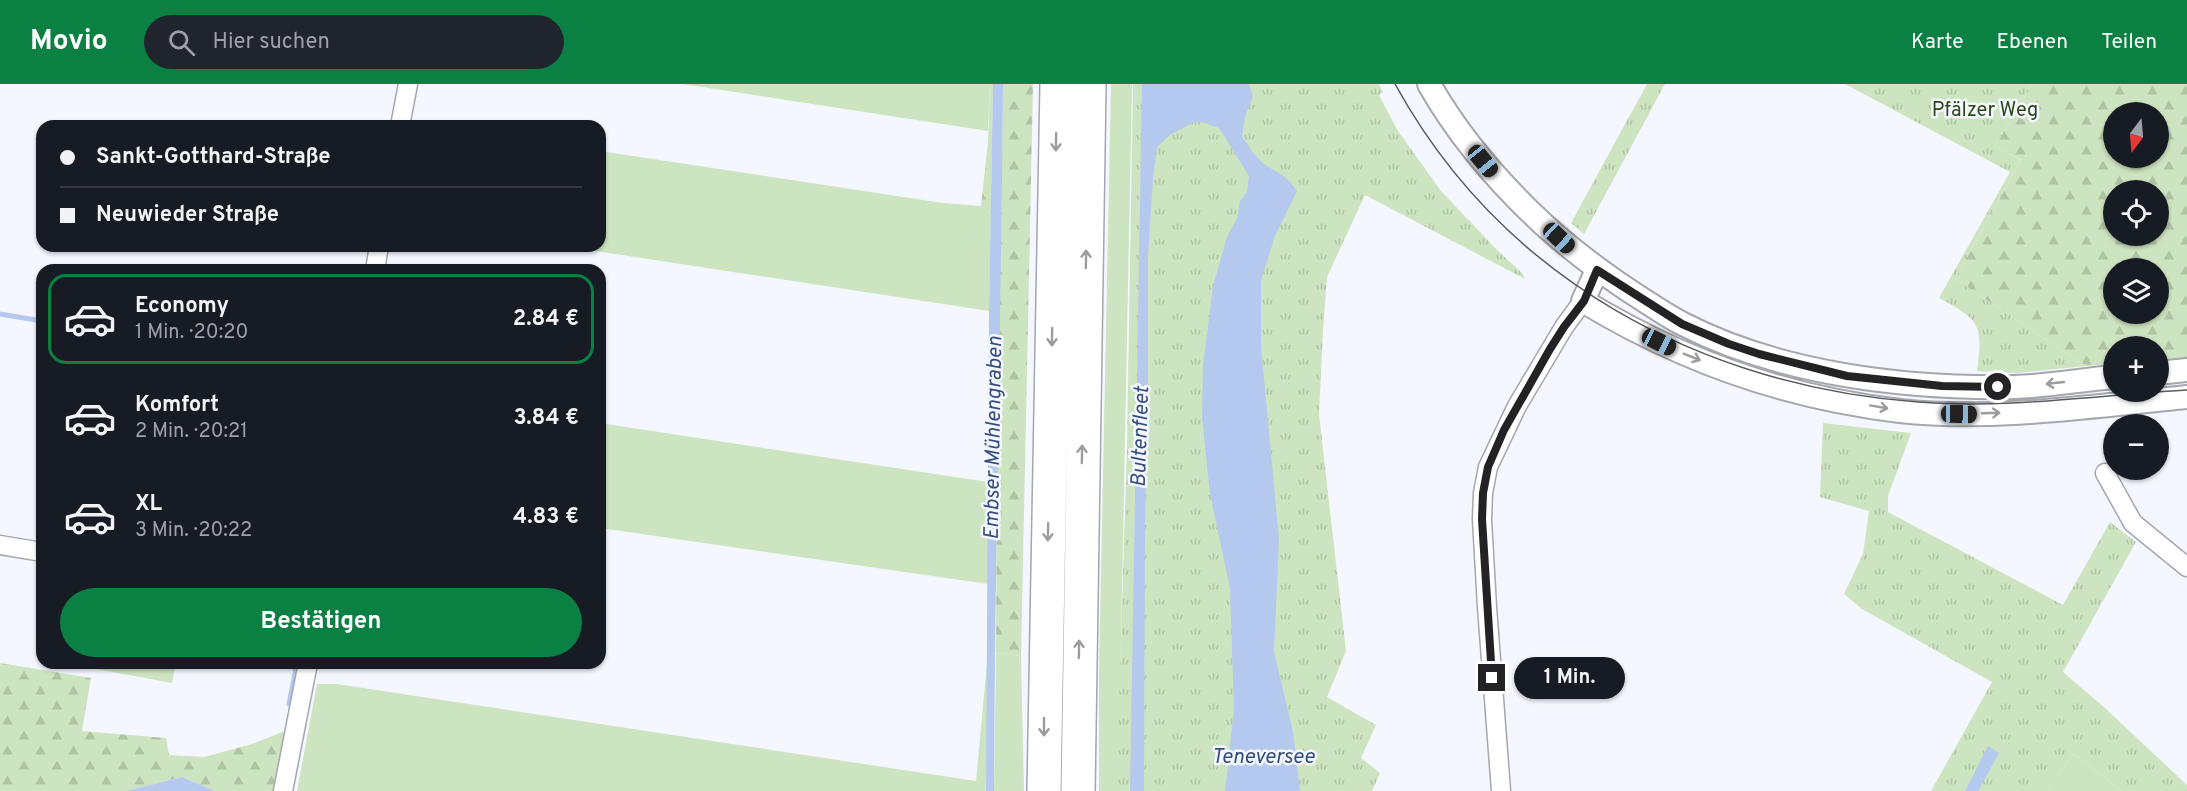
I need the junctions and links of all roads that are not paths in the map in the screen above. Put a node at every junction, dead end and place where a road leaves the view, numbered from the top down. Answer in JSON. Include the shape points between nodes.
{"nodes":[{"id":1,"x":408,"y":84,"type":"edge"},
{"id":2,"x":1057,"y":84,"type":"edge"},
{"id":3,"x":1089,"y":84,"type":"edge"},
{"id":4,"x":1428,"y":84,"type":"edge"},
{"id":5,"x":401,"y":120,"type":"edge"},
{"id":6,"x":1597,"y":270,"type":"junction"},
{"id":7,"x":1584,"y":301,"type":"junction"},
{"id":8,"x":2187,"y":370,"type":"edge"},
{"id":9,"x":2169,"y":372,"type":"edge"},
{"id":10,"x":2103,"y":378,"type":"edge"},
{"id":11,"x":2187,"y":397,"type":"edge"},
{"id":12,"x":2109,"y":480,"type":"edge"},
{"id":13,"x":0,"y":545,"type":"edge"},
{"id":14,"x":36,"y":551,"type":"edge"},
{"id":15,"x":2187,"y":567,"type":"edge"},
{"id":16,"x":307,"y":669,"type":"edge"},
{"id":17,"x":283,"y":791,"type":"edge"},
{"id":18,"x":1044,"y":791,"type":"edge"},
{"id":19,"x":1078,"y":791,"type":"edge"},
{"id":20,"x":1501,"y":791,"type":"edge"}],
"edges":[{"from":1,"to":5,"type":"street"},
{"from":2,"to":18,"type":"highway","one_way":true},
{"from":19,"to":3,"type":"highway","one_way":true},
{"from":4,"to":6,"type":"street","via":[[1506,189]]},
{"from":6,"to":7,"type":"street"},
{"from":10,"to":6,"type":"street","one_way":true,"via":[[2016,387],[1942,386],[1847,376],[1729,344],[1682,324]]},
{"from":7,"to":11,"type":"street","one_way":true,"via":[[1677,351],[1732,373],[1806,394],[1899,411],[2014,413]]},
{"from":7,"to":20,"type":"street","via":[[1516,406],[1488,467],[1483,493]]},
{"from":8,"to":9,"type":"street"},
{"from":12,"to":15,"type":"street","via":[[2133,523]]},
{"from":13,"to":14,"type":"street"},
{"from":16,"to":17,"type":"street"}]}
